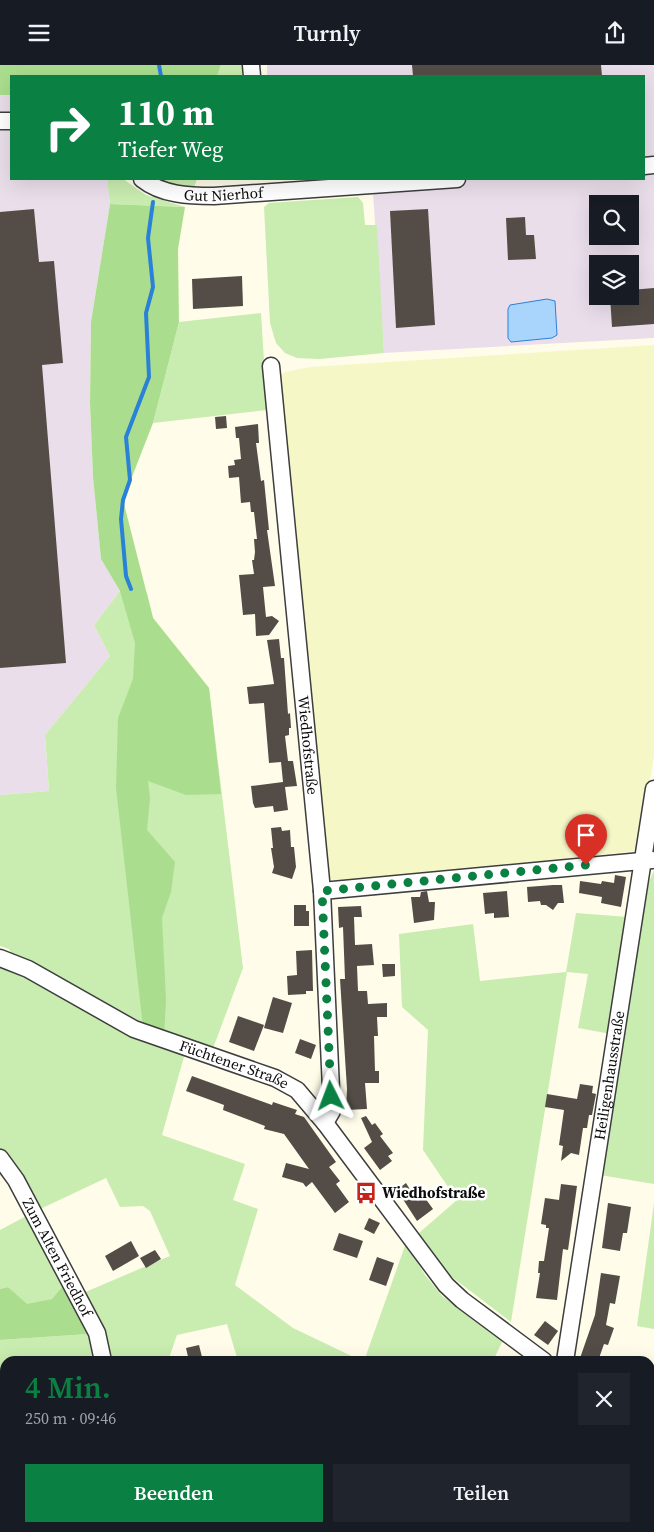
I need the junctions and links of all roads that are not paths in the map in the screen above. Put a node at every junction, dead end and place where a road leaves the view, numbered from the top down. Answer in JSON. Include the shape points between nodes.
{"nodes":[{"id":1,"x":144,"y":180,"type":"edge"},
{"id":2,"x":429,"y":180,"type":"edge"},
{"id":3,"x":258,"y":186,"type":"edge"},
{"id":4,"x":271,"y":366,"type":"dead end"},
{"id":5,"x":654,"y":789,"type":"edge"},
{"id":6,"x":648,"y":859,"type":"edge"},
{"id":7,"x":322,"y":891,"type":"junction"},
{"id":8,"x":0,"y":958,"type":"edge"},
{"id":9,"x":325,"y":1123,"type":"junction"},
{"id":10,"x":0,"y":1158,"type":"edge"},
{"id":11,"x":102,"y":1356,"type":"edge"},
{"id":12,"x":537,"y":1356,"type":"edge"},
{"id":13,"x":566,"y":1356,"type":"edge"}],
"edges":[{"from":1,"to":3,"type":"street","name":"Gut Nierhof","via":[[179,195],[214,196]]},
{"from":2,"to":3,"type":"street","name":"Gut Nierhof"},
{"from":4,"to":7,"type":"street","name":"Wiedhofstraße"},
{"from":5,"to":6,"type":"street","name":"Heiligenhausstraße"},
{"from":6,"to":7,"type":"street"},
{"from":6,"to":13,"type":"street","name":"Heiligenhausstraße"},
{"from":7,"to":9,"type":"street","name":"Wiedhofstraße","via":[[332,1111]]},
{"from":8,"to":9,"type":"street","name":"Füchtener Straße","via":[[28,969],[134,1029],[288,1084],[309,1102]]},
{"from":9,"to":12,"type":"street","name":"Füchtener Straße","via":[[446,1285]]},
{"from":10,"to":11,"type":"street","name":"Zum Alten Friedhof","via":[[16,1180],[96,1333]]}]}
